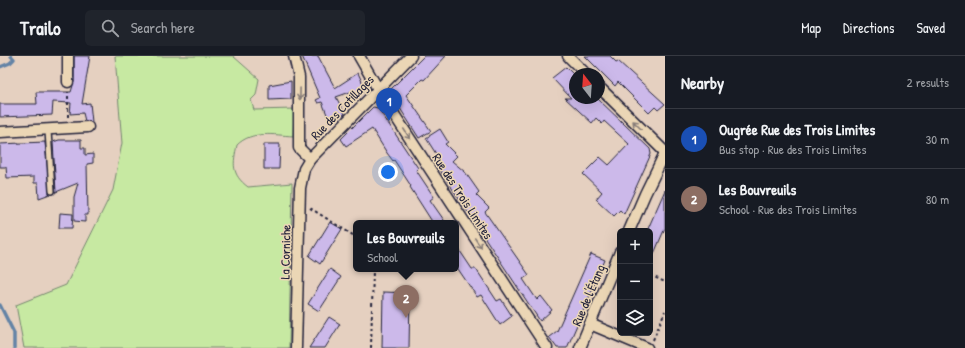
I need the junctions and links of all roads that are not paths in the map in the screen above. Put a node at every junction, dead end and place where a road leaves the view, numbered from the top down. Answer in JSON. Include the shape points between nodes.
{"nodes":[{"id":1,"x":68,"y":56,"type":"edge"},
{"id":2,"x":294,"y":56,"type":"edge"},
{"id":3,"x":359,"y":56,"type":"edge"},
{"id":4,"x":410,"y":56,"type":"edge"},
{"id":5,"x":568,"y":56,"type":"edge"},
{"id":6,"x":580,"y":68,"type":"edge"},
{"id":7,"x":68,"y":82,"type":"road end"},
{"id":8,"x":378,"y":90,"type":"junction"},
{"id":9,"x":605,"y":93,"type":"edge"},
{"id":10,"x":88,"y":127,"type":"dead end"},
{"id":11,"x":48,"y":131,"type":"junction"},
{"id":12,"x":0,"y":132,"type":"edge"},
{"id":13,"x":665,"y":153,"type":"edge"},
{"id":14,"x":310,"y":159,"type":"junction"},
{"id":15,"x":52,"y":190,"type":"dead end"},
{"id":16,"x":630,"y":228,"type":"edge"},
{"id":17,"x":617,"y":259,"type":"edge"},
{"id":18,"x":590,"y":324,"type":"junction"},
{"id":19,"x":650,"y":344,"type":"edge"},
{"id":20,"x":296,"y":348,"type":"edge"},
{"id":21,"x":547,"y":348,"type":"edge"},
{"id":22,"x":580,"y":348,"type":"edge"}],
"edges":[{"from":1,"to":7,"type":"street"},
{"from":2,"to":14,"type":"street","one_way":true,"via":[[299,77],[299,148]]},
{"from":3,"to":8,"type":"street","name":"Rue des Trois Limites"},
{"from":4,"to":8,"type":"street","name":"Rue des Cotillages"},
{"from":5,"to":6,"type":"street"},
{"from":8,"to":14,"type":"street","name":"Rue des Cotillages"},
{"from":8,"to":21,"type":"street","name":"Rue des Trois Limites","one_way":true},
{"from":13,"to":9,"type":"street","one_way":true},
{"from":10,"to":11,"type":"street"},
{"from":11,"to":12,"type":"street"},
{"from":11,"to":15,"type":"lane"},
{"from":13,"to":16,"type":"street"},
{"from":14,"to":20,"type":"street","name":"La Corniche","via":[[301,178],[298,202]]},
{"from":17,"to":18,"type":"street","name":"Rue de l'Étang"},
{"from":18,"to":19,"type":"street"},
{"from":18,"to":22,"type":"street","name":"Rue de l'Étang"}]}
